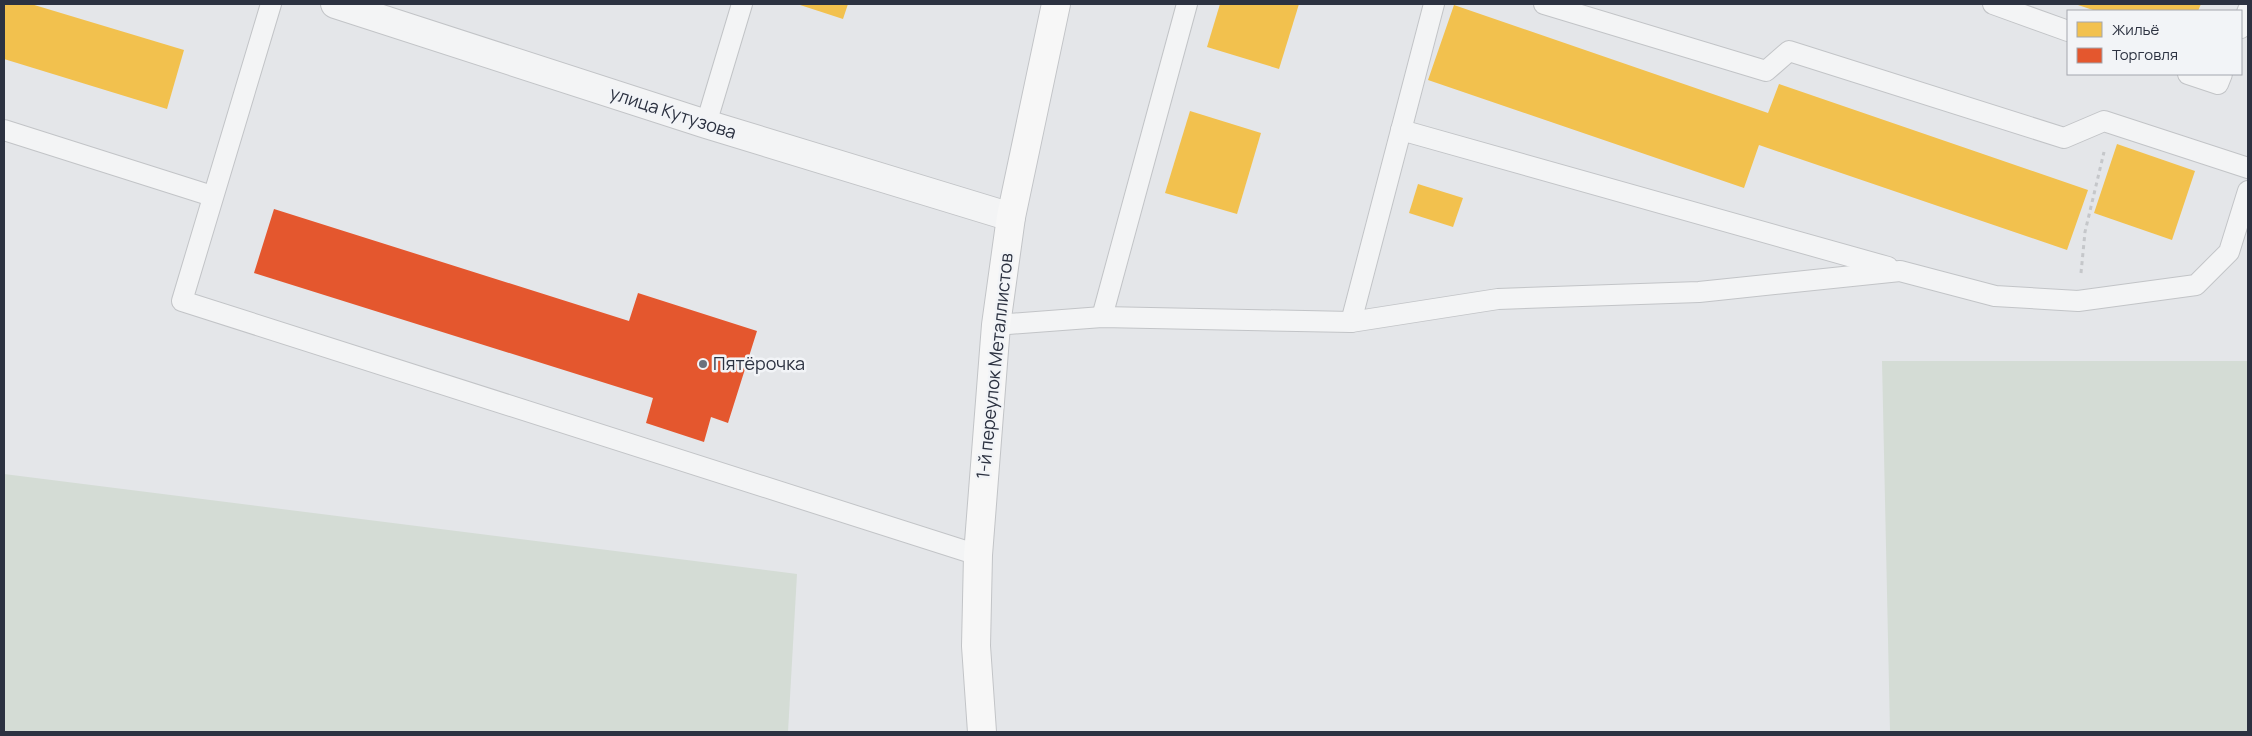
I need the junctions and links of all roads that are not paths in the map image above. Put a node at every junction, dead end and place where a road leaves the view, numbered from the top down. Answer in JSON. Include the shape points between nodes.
{"nodes":[{"id":1,"x":271,"y":4,"type":"edge"},
{"id":2,"x":335,"y":4,"type":"edge"},
{"id":3,"x":742,"y":4,"type":"edge"},
{"id":4,"x":1056,"y":4,"type":"edge"},
{"id":5,"x":1187,"y":4,"type":"edge"},
{"id":6,"x":1434,"y":4,"type":"edge"},
{"id":7,"x":1544,"y":4,"type":"edge"},
{"id":8,"x":1993,"y":4,"type":"edge"},
{"id":9,"x":2248,"y":10,"type":"edge"},
{"id":10,"x":2242,"y":25,"type":"edge"},
{"id":11,"x":2067,"y":31,"type":"edge"},
{"id":12,"x":2191,"y":75,"type":"edge"},
{"id":13,"x":2222,"y":75,"type":"edge"},
{"id":14,"x":706,"y":124,"type":"junction"},
{"id":15,"x":4,"y":130,"type":"edge"},
{"id":16,"x":1401,"y":130,"type":"junction"},
{"id":17,"x":2248,"y":168,"type":"edge"},
{"id":18,"x":2248,"y":191,"type":"edge"},
{"id":19,"x":212,"y":196,"type":"junction"},
{"id":20,"x":1012,"y":218,"type":"junction"},
{"id":21,"x":1900,"y":270,"type":"junction"},
{"id":22,"x":1102,"y":317,"type":"junction"},
{"id":23,"x":1351,"y":322,"type":"junction"},
{"id":24,"x":996,"y":325,"type":"junction"},
{"id":25,"x":978,"y":555,"type":"junction"},
{"id":26,"x":982,"y":732,"type":"edge"}],
"edges":[{"from":1,"to":19,"type":"lane"},
{"from":2,"to":14,"type":"street","name":"улица Кутузова"},
{"from":3,"to":14,"type":"lane"},
{"from":4,"to":20,"type":"street","name":"1-й переулок Металлистов"},
{"from":5,"to":22,"type":"lane"},
{"from":6,"to":16,"type":"lane"},
{"from":7,"to":17,"type":"lane","via":[[1766,71],[1789,51],[2064,138],[2104,121]]},
{"from":8,"to":11,"type":"lane"},
{"from":9,"to":10,"type":"lane"},
{"from":12,"to":13,"type":"lane","via":[[2218,84]]},
{"from":14,"to":20,"type":"street","name":"улица Кутузова"},
{"from":15,"to":19,"type":"lane"},
{"from":16,"to":21,"type":"lane"},
{"from":16,"to":23,"type":"lane"},
{"from":18,"to":21,"type":"lane","via":[[2229,252],[2196,285],[2078,301],[1995,296]]},
{"from":19,"to":25,"type":"lane","via":[[182,301]]},
{"from":20,"to":24,"type":"street","name":"1-й переулок Металлистов"},
{"from":21,"to":23,"type":"lane","via":[[1699,292],[1498,299]]},
{"from":22,"to":23,"type":"lane"},
{"from":22,"to":24,"type":"lane"},
{"from":24,"to":25,"type":"street","name":"1-й переулок Металлистов"},
{"from":25,"to":26,"type":"street","name":"1-й переулок Металлистов","via":[[976,646]]}]}
